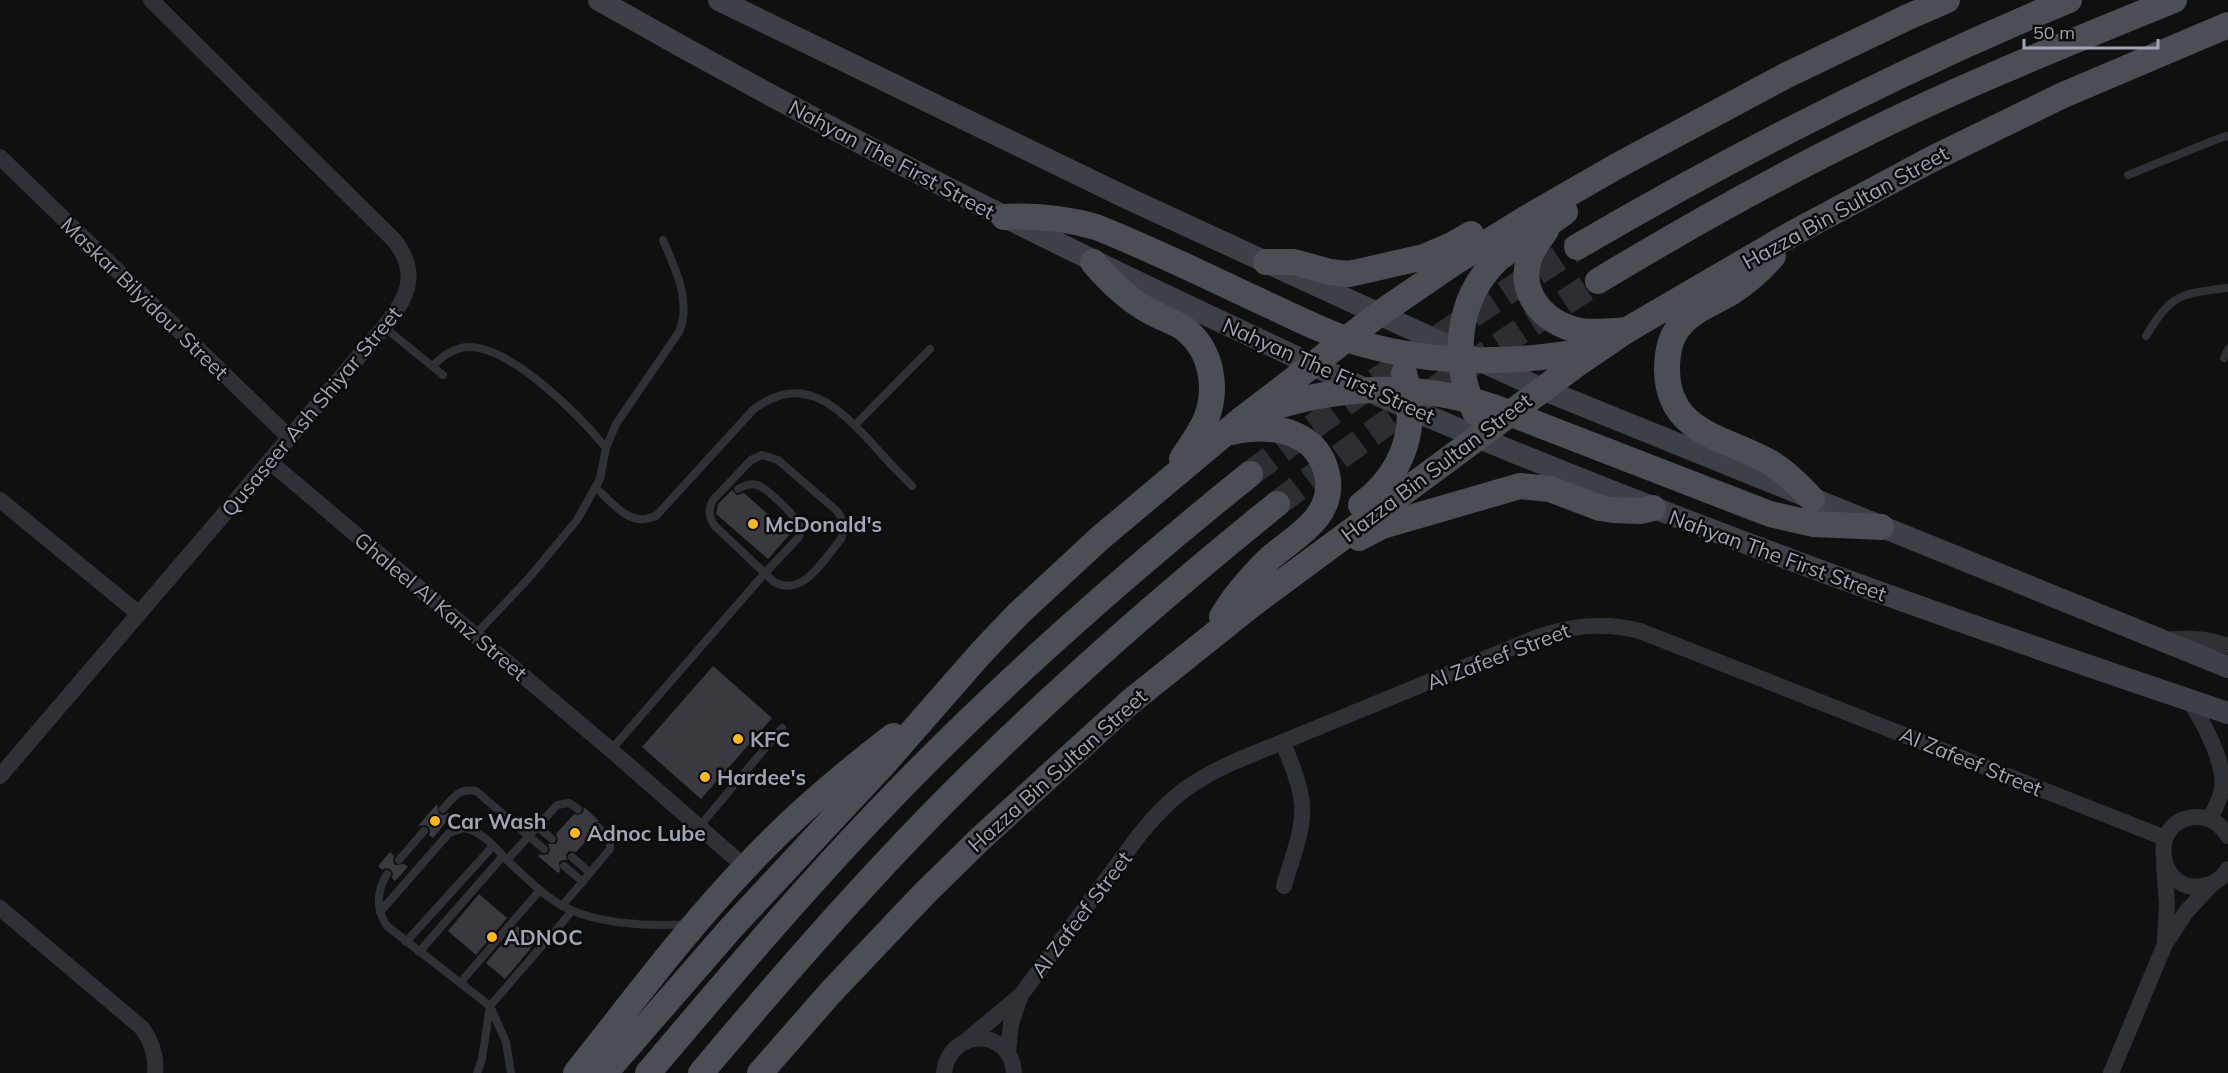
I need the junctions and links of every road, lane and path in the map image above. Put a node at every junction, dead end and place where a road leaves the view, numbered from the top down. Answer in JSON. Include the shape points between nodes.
{"nodes":[{"id":1,"x":151,"y":0,"type":"edge"},
{"id":2,"x":599,"y":0,"type":"edge"},
{"id":3,"x":719,"y":0,"type":"edge"},
{"id":4,"x":1947,"y":0,"type":"edge"},
{"id":5,"x":2069,"y":0,"type":"edge"},
{"id":6,"x":2174,"y":0,"type":"edge"},
{"id":7,"x":2228,"y":25,"type":"edge"},
{"id":8,"x":2228,"y":136,"type":"edge"},
{"id":9,"x":0,"y":158,"type":"edge"},
{"id":10,"x":1617,"y":166,"type":"junction"},
{"id":11,"x":2128,"y":175,"type":"dead end"},
{"id":12,"x":1562,"y":197,"type":"junction"},
{"id":13,"x":1004,"y":217,"type":"junction"},
{"id":14,"x":1552,"y":222,"type":"junction"},
{"id":15,"x":1790,"y":235,"type":"junction"},
{"id":16,"x":663,"y":240,"type":"dead end"},
{"id":17,"x":1577,"y":247,"type":"tunnel mouth"},
{"id":18,"x":1094,"y":262,"type":"junction"},
{"id":19,"x":1266,"y":262,"type":"junction"},
{"id":20,"x":1598,"y":281,"type":"tunnel mouth"},
{"id":21,"x":2228,"y":288,"type":"edge"},
{"id":22,"x":1370,"y":313,"type":"junction"},
{"id":23,"x":384,"y":327,"type":"junction"},
{"id":24,"x":1627,"y":330,"type":"junction"},
{"id":25,"x":2146,"y":336,"type":"dead end"},
{"id":26,"x":1346,"y":339,"type":"junction"},
{"id":27,"x":1599,"y":348,"type":"junction"},
{"id":28,"x":930,"y":349,"type":"dead end"},
{"id":29,"x":2228,"y":349,"type":"edge"},
{"id":30,"x":1395,"y":351,"type":"junction"},
{"id":31,"x":1467,"y":357,"type":"junction"},
{"id":32,"x":2224,"y":358,"type":"dead end"},
{"id":33,"x":1312,"y":365,"type":"junction"},
{"id":34,"x":433,"y":366,"type":"junction"},
{"id":35,"x":443,"y":375,"type":"dead end"},
{"id":36,"x":1542,"y":389,"type":"junction"},
{"id":37,"x":1367,"y":390,"type":"junction"},
{"id":38,"x":1408,"y":399,"type":"junction"},
{"id":39,"x":1470,"y":400,"type":"junction"},
{"id":40,"x":1509,"y":413,"type":"junction"},
{"id":41,"x":855,"y":426,"type":"junction"},
{"id":42,"x":1233,"y":426,"type":"junction"},
{"id":43,"x":1487,"y":437,"type":"junction"},
{"id":44,"x":290,"y":438,"type":"junction"},
{"id":45,"x":606,"y":448,"type":"junction"},
{"id":46,"x":270,"y":462,"type":"junction"},
{"id":47,"x":1250,"y":474,"type":"tunnel mouth"},
{"id":48,"x":1169,"y":480,"type":"junction"},
{"id":49,"x":912,"y":486,"type":"dead end"},
{"id":50,"x":596,"y":488,"type":"junction"},
{"id":51,"x":738,"y":489,"type":"dead end"},
{"id":52,"x":1812,"y":498,"type":"junction"},
{"id":53,"x":0,"y":500,"type":"edge"},
{"id":54,"x":1277,"y":504,"type":"tunnel mouth"},
{"id":55,"x":1653,"y":508,"type":"junction"},
{"id":56,"x":717,"y":514,"type":"dead end"},
{"id":57,"x":715,"y":526,"type":"junction"},
{"id":58,"x":1881,"y":527,"type":"junction"},
{"id":59,"x":765,"y":573,"type":"junction"},
{"id":60,"x":1250,"y":606,"type":"junction"},
{"id":61,"x":138,"y":613,"type":"junction"},
{"id":62,"x":1214,"y":633,"type":"junction"},
{"id":63,"x":475,"y":635,"type":"junction"},
{"id":64,"x":2160,"y":640,"type":"junction"},
{"id":65,"x":2228,"y":646,"type":"edge"},
{"id":66,"x":2228,"y":668,"type":"edge"},
{"id":67,"x":943,"y":697,"type":"junction"},
{"id":68,"x":2188,"y":700,"type":"junction"},
{"id":69,"x":2225,"y":714,"type":"edge"},
{"id":70,"x":782,"y":728,"type":"dead end"},
{"id":71,"x":1283,"y":742,"type":"junction"},
{"id":72,"x":611,"y":750,"type":"junction"},
{"id":73,"x":0,"y":776,"type":"edge"},
{"id":74,"x":2225,"y":785,"type":"edge"},
{"id":75,"x":443,"y":809,"type":"dead end"},
{"id":76,"x":578,"y":809,"type":"dead end"},
{"id":77,"x":2210,"y":819,"type":"junction"},
{"id":78,"x":538,"y":827,"type":"junction"},
{"id":79,"x":598,"y":827,"type":"dead end"},
{"id":80,"x":699,"y":827,"type":"junction"},
{"id":81,"x":424,"y":831,"type":"dead end"},
{"id":82,"x":529,"y":836,"type":"junction"},
{"id":83,"x":2228,"y":836,"type":"edge"},
{"id":84,"x":2165,"y":838,"type":"junction"},
{"id":85,"x":552,"y":839,"type":"dead end"},
{"id":86,"x":493,"y":846,"type":"junction"},
{"id":87,"x":544,"y":849,"type":"dead end"},
{"id":88,"x":572,"y":857,"type":"dead end"},
{"id":89,"x":505,"y":858,"type":"junction"},
{"id":90,"x":399,"y":860,"type":"dead end"},
{"id":91,"x":2164,"y":863,"type":"junction"},
{"id":92,"x":564,"y":866,"type":"dead end"},
{"id":93,"x":745,"y":867,"type":"junction"},
{"id":94,"x":2228,"y":868,"type":"edge"},
{"id":95,"x":590,"y":873,"type":"junction"},
{"id":96,"x":387,"y":874,"type":"dead end"},
{"id":97,"x":583,"y":882,"type":"junction"},
{"id":98,"x":2213,"y":884,"type":"junction"},
{"id":99,"x":1284,"y":886,"type":"dead end"},
{"id":100,"x":540,"y":891,"type":"junction"},
{"id":101,"x":562,"y":906,"type":"junction"},
{"id":102,"x":0,"y":908,"type":"edge"},
{"id":103,"x":572,"y":910,"type":"junction"},
{"id":104,"x":380,"y":912,"type":"junction"},
{"id":105,"x":695,"y":924,"type":"junction"},
{"id":106,"x":406,"y":942,"type":"junction"},
{"id":107,"x":2165,"y":944,"type":"junction"},
{"id":108,"x":419,"y":952,"type":"junction"},
{"id":109,"x":460,"y":983,"type":"junction"},
{"id":110,"x":1021,"y":994,"type":"junction"},
{"id":111,"x":490,"y":1006,"type":"junction"},
{"id":112,"x":966,"y":1041,"type":"junction"},
{"id":113,"x":1014,"y":1067,"type":"edge"},
{"id":114,"x":155,"y":1073,"type":"edge"},
{"id":115,"x":477,"y":1073,"type":"edge"},
{"id":116,"x":512,"y":1073,"type":"edge"},
{"id":117,"x":576,"y":1073,"type":"edge"},
{"id":118,"x":605,"y":1073,"type":"edge"},
{"id":119,"x":648,"y":1073,"type":"edge"},
{"id":120,"x":701,"y":1073,"type":"edge"},
{"id":121,"x":760,"y":1073,"type":"edge"},
{"id":122,"x":944,"y":1073,"type":"edge"},
{"id":123,"x":2111,"y":1073,"type":"edge"}],
"edges":[{"from":1,"to":23,"type":"street","name":"Qusaseer Ash Shiyar Street","via":[[400,247],[408,285],[402,304]]},
{"from":2,"to":13,"type":"main road","name":"Nahyan The First Street","via":[[849,138]]},
{"from":3,"to":19,"type":"main road"},
{"from":4,"to":10,"type":"main road","via":[[1813,62]]},
{"from":5,"to":17,"type":"main road","via":[[1831,107]]},
{"from":6,"to":20,"type":"main road","via":[[1995,74],[1862,135],[1728,205]]},
{"from":7,"to":15,"type":"main road","name":"Hazza Bin Sultan Street","via":[[2004,123]]},
{"from":8,"to":11,"type":"lane"},
{"from":9,"to":44,"type":"street","name":"Maskar Bilyidou' Street"},
{"from":10,"to":12,"type":"main road"},
{"from":10,"to":14,"type":"main road"},
{"from":12,"to":19,"type":"main road","via":[[1502,217],[1445,249],[1349,274],[1294,262]]},
{"from":12,"to":22,"type":"main road"},
{"from":13,"to":18,"type":"main road","name":"Nahyan The First Street"},
{"from":13,"to":26,"type":"main road","via":[[1041,216],[1096,228]]},
{"from":14,"to":24,"type":"main road","via":[[1531,253],[1527,271],[1529,290],[1537,307],[1568,328]]},
{"from":14,"to":31,"type":"main road","via":[[1499,258],[1474,288],[1465,311]]},
{"from":15,"to":24,"type":"main road","name":"Hazza Bin Sultan Street"},
{"from":15,"to":52,"type":"main road","via":[[1751,278],[1679,327],[1669,346],[1667,378],[1672,399],[1692,425],[1769,462]]},
{"from":16,"to":45,"type":"lane","via":[[684,298],[682,325],[616,424]]},
{"from":18,"to":33,"type":"main road","name":"Nahyan The First Street"},
{"from":18,"to":48,"type":"main road","via":[[1126,296],[1187,331],[1207,358],[1212,381],[1209,409]]},
{"from":19,"to":22,"type":"main road"},
{"from":21,"to":25,"type":"lane","via":[[2176,298],[2164,308]]},
{"from":22,"to":26,"type":"main road"},
{"from":22,"to":30,"type":"main road"},
{"from":22,"to":31,"type":"main road"},
{"from":23,"to":34,"type":"lane"},
{"from":23,"to":44,"type":"street","name":"Qusaseer Ash Shiyar Street"},
{"from":24,"to":27,"type":"main road","name":"Hazza Bin Sultan Street"},
{"from":26,"to":30,"type":"main road"},
{"from":26,"to":33,"type":"main road"},
{"from":27,"to":31,"type":"main road","via":[[1532,359]]},
{"from":27,"to":36,"type":"main road","name":"Hazza Bin Sultan Street"},
{"from":28,"to":41,"type":"lane"},
{"from":29,"to":32,"type":"lane"},
{"from":30,"to":31,"type":"main road"},
{"from":30,"to":38,"type":"main road","via":[[1405,376]]},
{"from":31,"to":36,"type":"main road"},
{"from":31,"to":39,"type":"main road"},
{"from":33,"to":37,"type":"main road","name":"Nahyan The First Street"},
{"from":33,"to":42,"type":"main road"},
{"from":34,"to":35,"type":"lane"},
{"from":34,"to":45,"type":"lane","via":[[445,354],[461,348],[487,350],[554,393]]},
{"from":36,"to":40,"type":"main road","name":"Hazza Bin Sultan Street"},
{"from":36,"to":52,"type":"main road"},
{"from":37,"to":38,"type":"main road"},
{"from":37,"to":42,"type":"main road","via":[[1299,399]]},
{"from":38,"to":39,"type":"main road"},
{"from":38,"to":43,"type":"main road","name":"Nahyan The First Street"},
{"from":38,"to":60,"type":"main road","via":[[1404,451],[1390,477],[1370,498],[1295,557]]},
{"from":39,"to":40,"type":"main road"},
{"from":39,"to":43,"type":"main road"},
{"from":40,"to":43,"type":"main road","name":"Hazza Bin Sultan Street"},
{"from":40,"to":58,"type":"main road","via":[[1770,514],[1836,526]]},
{"from":41,"to":49,"type":"lane"},
{"from":41,"to":50,"type":"lane","via":[[817,397],[797,393],[776,396],[753,410],[656,516],[641,520],[626,516]]},
{"from":42,"to":48,"type":"main road"},
{"from":42,"to":62,"type":"main road","via":[[1299,436],[1321,457],[1329,486],[1320,515],[1252,576]]},
{"from":43,"to":55,"type":"main road","name":"Nahyan The First Street"},
{"from":43,"to":60,"type":"main road","name":"Hazza Bin Sultan Street"},
{"from":44,"to":46,"type":"street","name":"Qusaseer Ash Shiyar Street"},
{"from":45,"to":50,"type":"lane"},
{"from":46,"to":61,"type":"street","name":"Qusaseer Ash Shiyar Street"},
{"from":46,"to":63,"type":"street","name":"Ghaleel Al Kanz Street"},
{"from":47,"to":119,"type":"main road","via":[[1058,637],[936,753],[813,882]]},
{"from":48,"to":67,"type":"main road","via":[[1058,575]]},
{"from":50,"to":63,"type":"lane","via":[[553,550]]},
{"from":51,"to":59,"type":"lane","via":[[748,484],[759,485],[797,519],[801,528],[799,537]]},
{"from":52,"to":58,"type":"main road"},
{"from":53,"to":61,"type":"street"},
{"from":54,"to":120,"type":"main road","via":[[1126,630],[972,774],[843,909]]},
{"from":55,"to":60,"type":"main road","via":[[1613,510],[1540,486],[1510,488],[1371,531],[1309,575]]},
{"from":55,"to":68,"type":"main road","name":"Nahyan The First Street","via":[[1877,592]]},
{"from":56,"to":57,"type":"lane"},
{"from":57,"to":59,"type":"lane"},
{"from":57,"to":59,"type":"lane","via":[[710,516],[713,500],[751,460],[762,455],[778,459],[837,511],[843,521],[843,534],[805,581],[786,587]]},
{"from":58,"to":64,"type":"main road"},
{"from":59,"to":72,"type":"lane"},
{"from":60,"to":62,"type":"main road","name":"Hazza Bin Sultan Street"},
{"from":61,"to":73,"type":"street","name":"Qusaseer Ash Shiyar Street"},
{"from":62,"to":121,"type":"main road","name":"Hazza Bin Sultan Street","via":[[1130,702],[980,839],[874,945]]},
{"from":63,"to":72,"type":"street","name":"Ghaleel Al Kanz Street"},
{"from":64,"to":65,"type":"street","via":[[2191,638]]},
{"from":64,"to":66,"type":"main road"},
{"from":67,"to":93,"type":"main road","via":[[840,777]]},
{"from":67,"to":118,"type":"main road"},
{"from":68,"to":69,"type":"main road","name":"Nahyan The First Street"},
{"from":68,"to":74,"type":"street","via":[[2206,727]]},
{"from":70,"to":80,"type":"lane"},
{"from":71,"to":84,"type":"street","name":"Al Zafeef Street","via":[[1538,637],[1578,626],[1620,626]]},
{"from":71,"to":99,"type":"street","via":[[1302,805],[1300,828]]},
{"from":71,"to":110,"type":"street","name":"Al Zafeef Street","via":[[1208,773],[1160,810]]},
{"from":72,"to":80,"type":"street","name":"Ghaleel Al Kanz Street"},
{"from":74,"to":77,"type":"street"},
{"from":75,"to":82,"type":"lane","via":[[460,792],[476,791]]},
{"from":76,"to":78,"type":"lane","via":[[570,802],[561,803]]},
{"from":77,"to":83,"type":"street"},
{"from":77,"to":84,"type":"street","via":[[2184,819]]},
{"from":78,"to":82,"type":"lane"},
{"from":78,"to":85,"type":"lane"},
{"from":79,"to":95,"type":"lane","via":[[608,836],[611,846]]},
{"from":80,"to":93,"type":"street","name":"Ghaleel Al Kanz Street"},
{"from":81,"to":90,"type":"lane"},
{"from":82,"to":87,"type":"lane"},
{"from":82,"to":89,"type":"lane"},
{"from":84,"to":91,"type":"street"},
{"from":86,"to":89,"type":"lane"},
{"from":86,"to":104,"type":"lane","via":[[470,829],[453,830]]},
{"from":86,"to":106,"type":"lane"},
{"from":88,"to":95,"type":"lane"},
{"from":89,"to":100,"type":"lane"},
{"from":89,"to":108,"type":"lane"},
{"from":91,"to":98,"type":"street","via":[[2184,884]]},
{"from":91,"to":107,"type":"street"},
{"from":92,"to":97,"type":"lane"},
{"from":93,"to":105,"type":"main road"},
{"from":94,"to":98,"type":"street"},
{"from":95,"to":97,"type":"lane"},
{"from":96,"to":104,"type":"lane","via":[[378,896]]},
{"from":97,"to":101,"type":"lane"},
{"from":98,"to":107,"type":"street","via":[[2186,912]]},
{"from":100,"to":101,"type":"lane"},
{"from":100,"to":109,"type":"lane"},
{"from":101,"to":103,"type":"lane"},
{"from":102,"to":114,"type":"street","via":[[142,1028],[151,1041]]},
{"from":103,"to":105,"type":"lane","via":[[641,924]]},
{"from":103,"to":111,"type":"lane"},
{"from":104,"to":106,"type":"lane","via":[[387,926]]},
{"from":105,"to":117,"type":"main road"},
{"from":106,"to":108,"type":"lane"},
{"from":107,"to":123,"type":"street"},
{"from":108,"to":109,"type":"lane"},
{"from":109,"to":111,"type":"lane"},
{"from":110,"to":112,"type":"street","name":"Al Zafeef Street"},
{"from":110,"to":113,"type":"street","name":"Al Zafeef Street","via":[[1011,1023]]},
{"from":111,"to":115,"type":"lane"},
{"from":111,"to":116,"type":"lane","via":[[506,1042]]},
{"from":112,"to":113,"type":"street","via":[[982,1038],[998,1043]]},
{"from":112,"to":122,"type":"street","name":"Al Zafeef Street","via":[[948,1057]]}]}
